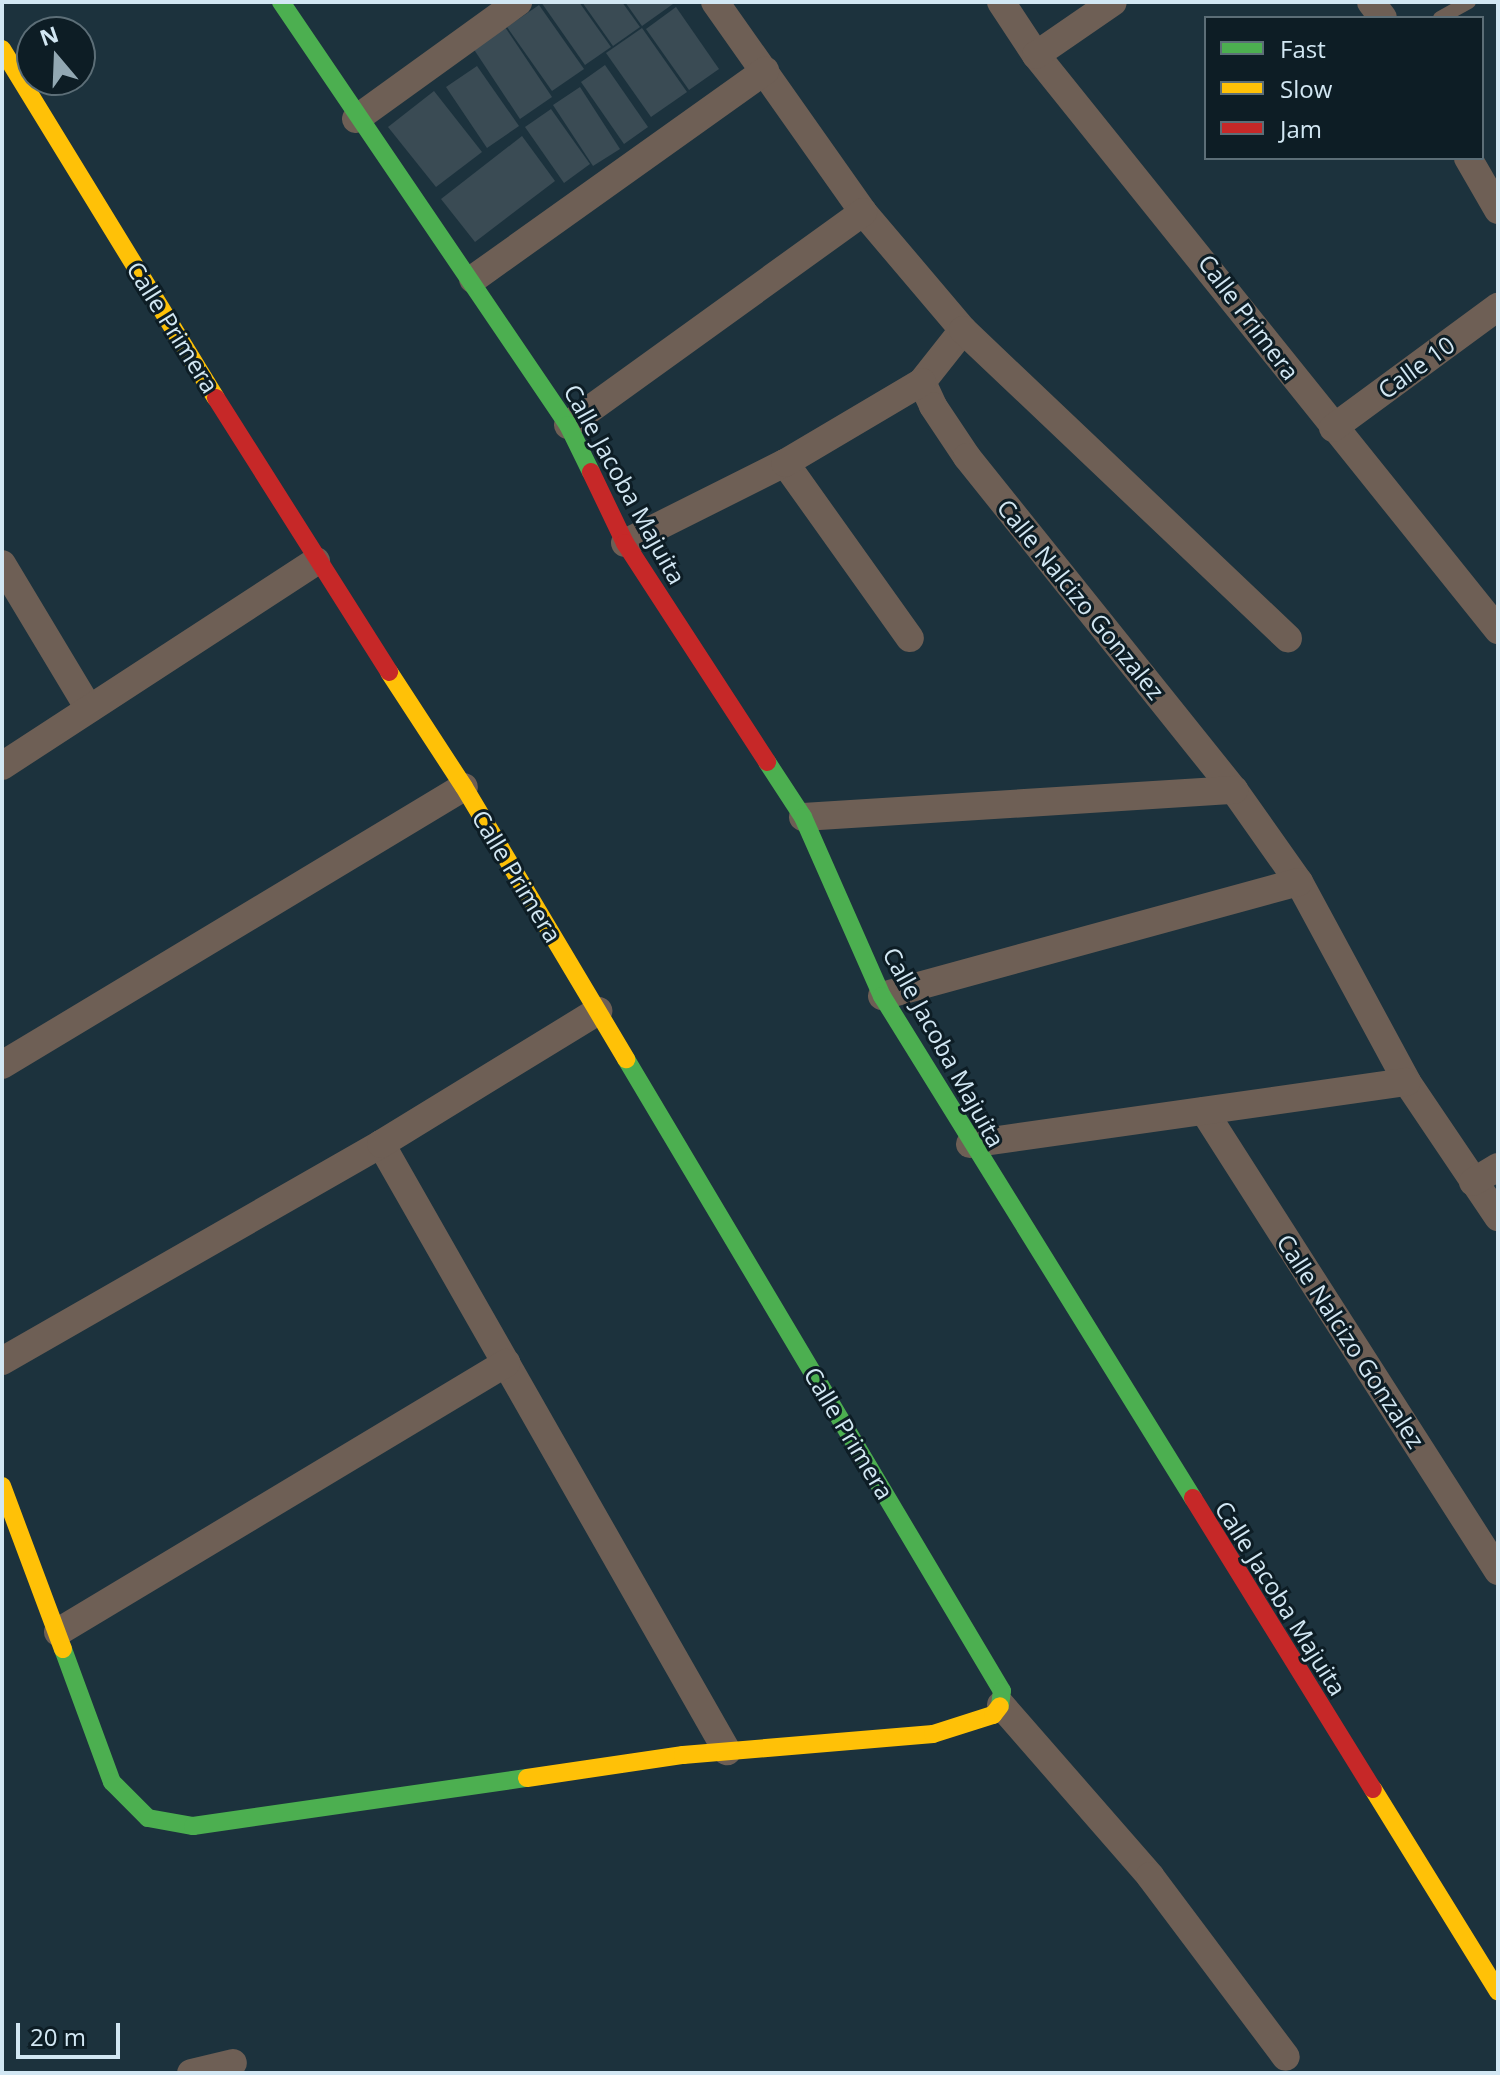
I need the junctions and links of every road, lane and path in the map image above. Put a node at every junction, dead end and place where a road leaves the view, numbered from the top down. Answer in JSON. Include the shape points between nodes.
{"nodes":[{"id":1,"x":281,"y":2,"type":"edge"},
{"id":2,"x":518,"y":2,"type":"edge"},
{"id":3,"x":715,"y":2,"type":"edge"},
{"id":4,"x":1001,"y":2,"type":"edge"},
{"id":5,"x":1113,"y":2,"type":"edge"},
{"id":6,"x":1469,"y":2,"type":"edge"},
{"id":7,"x":1444,"y":16,"type":"edge"},
{"id":8,"x":2,"y":49,"type":"edge"},
{"id":9,"x":1036,"y":55,"type":"junction"},
{"id":10,"x":765,"y":71,"type":"junction"},
{"id":11,"x":356,"y":119,"type":"junction"},
{"id":12,"x":1469,"y":160,"type":"edge"},
{"id":13,"x":1498,"y":210,"type":"edge"},
{"id":14,"x":863,"y":212,"type":"junction"},
{"id":15,"x":473,"y":279,"type":"junction"},
{"id":16,"x":1498,"y":307,"type":"edge"},
{"id":17,"x":963,"y":330,"type":"junction"},
{"id":18,"x":922,"y":382,"type":"junction"},
{"id":19,"x":568,"y":425,"type":"junction"},
{"id":20,"x":1333,"y":428,"type":"junction"},
{"id":21,"x":785,"y":463,"type":"junction"},
{"id":22,"x":625,"y":543,"type":"junction"},
{"id":23,"x":316,"y":561,"type":"junction"},
{"id":24,"x":2,"y":564,"type":"edge"},
{"id":25,"x":1498,"y":630,"type":"edge"},
{"id":26,"x":910,"y":638,"type":"dead end"},
{"id":27,"x":1288,"y":638,"type":"dead end"},
{"id":28,"x":89,"y":709,"type":"junction"},
{"id":29,"x":2,"y":766,"type":"edge"},
{"id":30,"x":464,"y":787,"type":"junction"},
{"id":31,"x":1234,"y":790,"type":"junction"},
{"id":32,"x":803,"y":817,"type":"junction"},
{"id":33,"x":1299,"y":882,"type":"junction"},
{"id":34,"x":882,"y":996,"type":"junction"},
{"id":35,"x":598,"y":1011,"type":"junction"},
{"id":36,"x":2,"y":1065,"type":"edge"},
{"id":37,"x":1407,"y":1082,"type":"junction"},
{"id":38,"x":1204,"y":1111,"type":"junction"},
{"id":39,"x":381,"y":1144,"type":"junction"},
{"id":40,"x":970,"y":1144,"type":"junction"},
{"id":41,"x":1498,"y":1167,"type":"edge"},
{"id":42,"x":1473,"y":1182,"type":"junction"},
{"id":43,"x":1498,"y":1217,"type":"edge"},
{"id":44,"x":2,"y":1361,"type":"edge"},
{"id":45,"x":506,"y":1363,"type":"junction"},
{"id":46,"x":2,"y":1486,"type":"edge"},
{"id":47,"x":1498,"y":1571,"type":"edge"},
{"id":48,"x":58,"y":1632,"type":"junction"},
{"id":49,"x":997,"y":1710,"type":"junction"},
{"id":50,"x":727,"y":1751,"type":"junction"},
{"id":51,"x":1498,"y":1991,"type":"edge"},
{"id":52,"x":1286,"y":2057,"type":"dead end"},
{"id":53,"x":233,"y":2063,"type":"dead end"},
{"id":54,"x":191,"y":2073,"type":"edge"}],
"edges":[{"from":1,"to":11,"type":"street","name":"Calle Jacoba Majuita"},
{"from":2,"to":11,"type":"street"},
{"from":3,"to":10,"type":"street"},
{"from":4,"to":9,"type":"street","name":"Calle Primera"},
{"from":5,"to":9,"type":"street"},
{"from":6,"to":7,"type":"lane"},
{"from":8,"to":23,"type":"street","name":"Calle Primera"},
{"from":9,"to":20,"type":"street","name":"Calle Primera","via":[[1215,271]]},
{"from":10,"to":14,"type":"street"},
{"from":10,"to":15,"type":"street"},
{"from":11,"to":15,"type":"street","name":"Calle Jacoba Majuita"},
{"from":12,"to":13,"type":"street"},
{"from":14,"to":17,"type":"street"},
{"from":14,"to":19,"type":"street"},
{"from":15,"to":19,"type":"street","name":"Calle Jacoba Majuita"},
{"from":16,"to":20,"type":"street","name":"Calle 10"},
{"from":17,"to":18,"type":"street"},
{"from":17,"to":27,"type":"street"},
{"from":18,"to":21,"type":"street"},
{"from":18,"to":31,"type":"street","name":"Calle Nalcizo Gonzalez","via":[[967,457]]},
{"from":19,"to":22,"type":"street","name":"Calle Jacoba Majuita"},
{"from":20,"to":25,"type":"street","name":"Calle Primera"},
{"from":21,"to":22,"type":"street"},
{"from":21,"to":26,"type":"street"},
{"from":22,"to":32,"type":"street","name":"Calle Jacoba Majuita"},
{"from":23,"to":28,"type":"street"},
{"from":23,"to":30,"type":"street","name":"Calle Primera"},
{"from":24,"to":28,"type":"street"},
{"from":28,"to":29,"type":"street"},
{"from":30,"to":35,"type":"street","name":"Calle Primera"},
{"from":30,"to":36,"type":"street"},
{"from":31,"to":32,"type":"street"},
{"from":31,"to":33,"type":"street","name":"Calle Nalcizo Gonzalez"},
{"from":32,"to":34,"type":"street","name":"Calle Jacoba Majuita"},
{"from":33,"to":34,"type":"street"},
{"from":33,"to":37,"type":"street","name":"Calle Nalcizo Gonzalez"},
{"from":34,"to":40,"type":"street","name":"Calle Jacoba Majuita"},
{"from":35,"to":39,"type":"street"},
{"from":35,"to":49,"type":"street","name":"Calle Primera","via":[[1002,1691]]},
{"from":37,"to":38,"type":"street"},
{"from":37,"to":42,"type":"street","name":"Calle Nalcizo Gonzalez"},
{"from":38,"to":40,"type":"street"},
{"from":38,"to":47,"type":"street","name":"Calle Nalcizo Gonzalez"},
{"from":39,"to":44,"type":"street"},
{"from":39,"to":45,"type":"street"},
{"from":40,"to":51,"type":"street","name":"Calle Jacoba Majuita"},
{"from":41,"to":42,"type":"street"},
{"from":42,"to":43,"type":"street","name":"Calle Nalcizo Gonzalez"},
{"from":45,"to":48,"type":"street"},
{"from":45,"to":50,"type":"street"},
{"from":46,"to":48,"type":"street"},
{"from":48,"to":50,"type":"street","via":[[112,1782],[148,1818],[193,1826]]},
{"from":49,"to":50,"type":"street","via":[[933,1734]]},
{"from":49,"to":52,"type":"street","via":[[1150,1876]]},
{"from":53,"to":54,"type":"street"}]}
